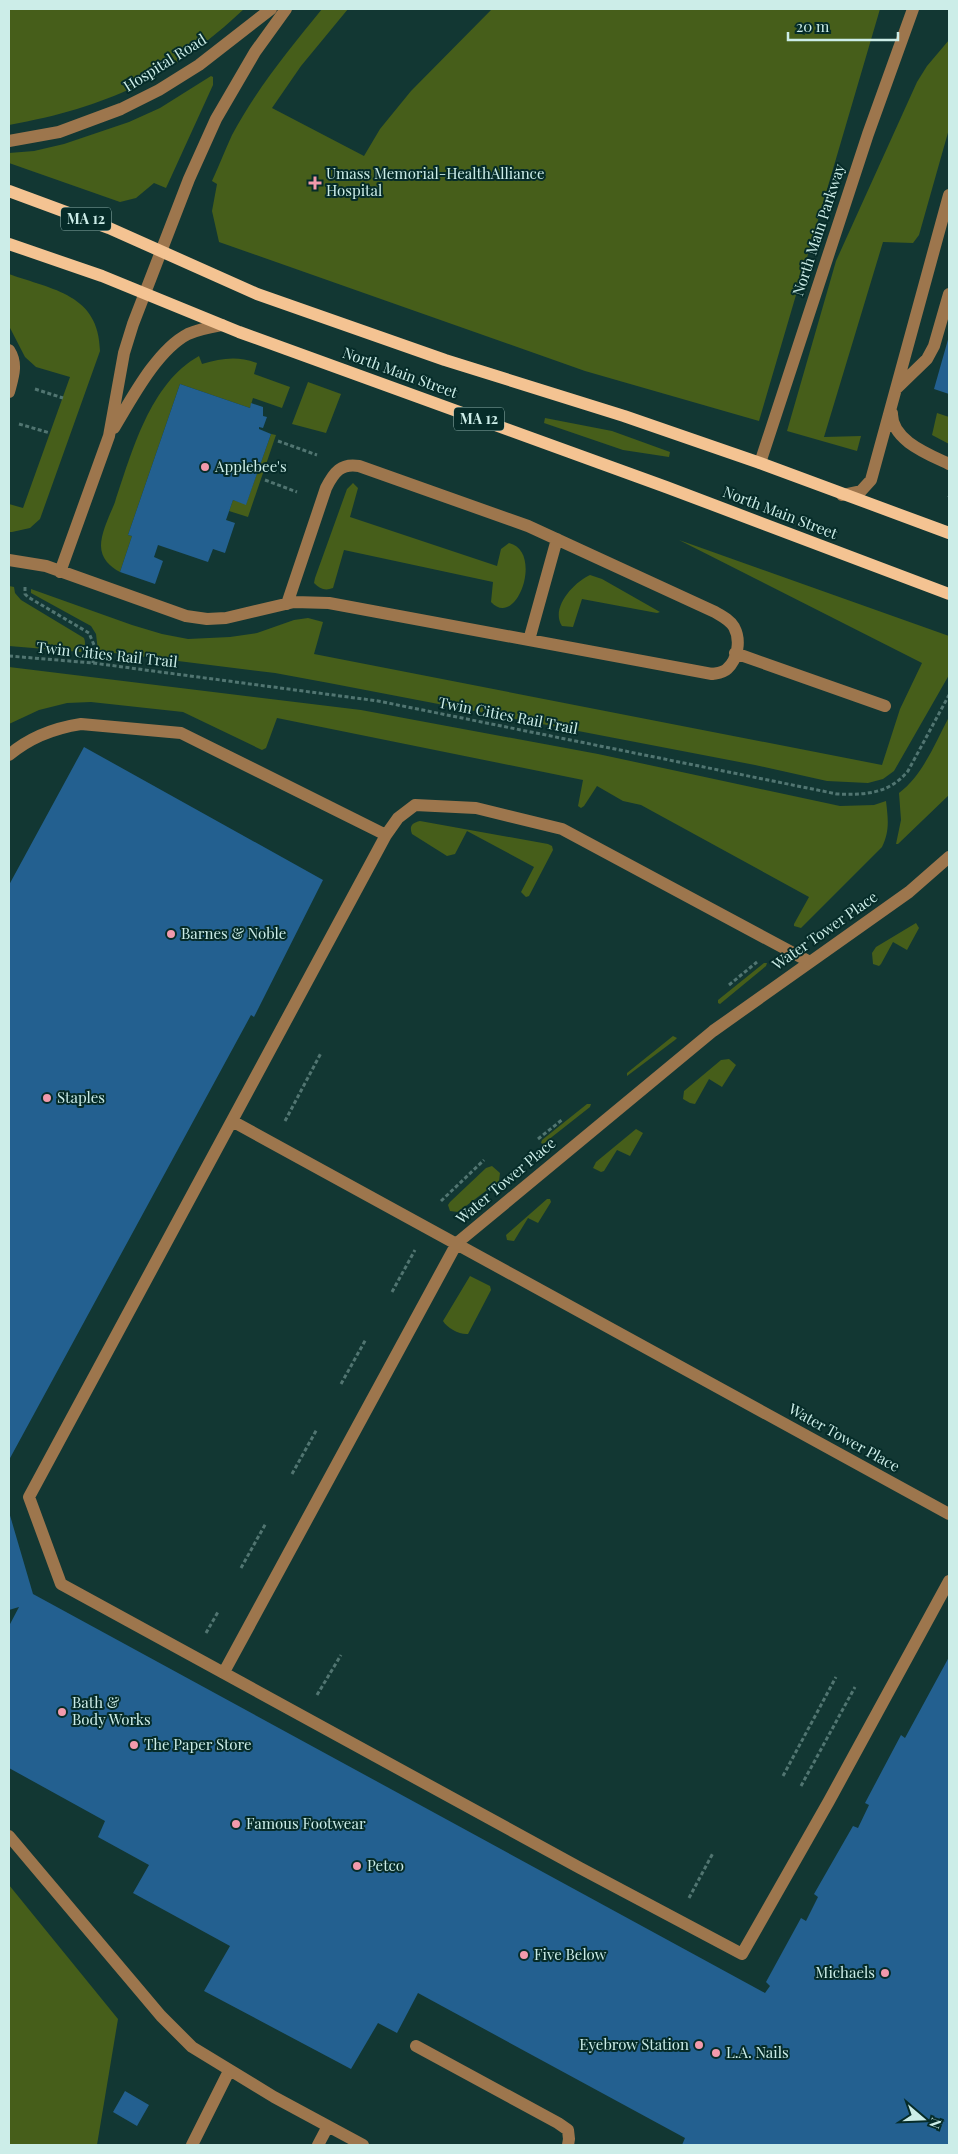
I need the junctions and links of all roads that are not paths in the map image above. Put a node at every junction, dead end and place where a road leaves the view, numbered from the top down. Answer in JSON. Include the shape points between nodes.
{"nodes":[{"id":1,"x":271,"y":9,"type":"edge"},
{"id":2,"x":286,"y":9,"type":"edge"},
{"id":3,"x":913,"y":9,"type":"edge"},
{"id":4,"x":9,"y":140,"type":"edge"},
{"id":5,"x":9,"y":191,"type":"edge"},
{"id":6,"x":949,"y":195,"type":"edge"},
{"id":7,"x":9,"y":244,"type":"edge"},
{"id":8,"x":162,"y":251,"type":"junction"},
{"id":9,"x":144,"y":294,"type":"junction"},
{"id":10,"x":949,"y":294,"type":"edge"},
{"id":11,"x":222,"y":325,"type":"junction"},
{"id":12,"x":9,"y":350,"type":"edge"},
{"id":13,"x":896,"y":389,"type":"junction"},
{"id":14,"x":9,"y":392,"type":"edge"},
{"id":15,"x":892,"y":408,"type":"junction"},
{"id":16,"x":109,"y":436,"type":"junction"},
{"id":17,"x":760,"y":463,"type":"junction"},
{"id":18,"x":949,"y":464,"type":"edge"},
{"id":19,"x":842,"y":494,"type":"junction"},
{"id":20,"x":949,"y":533,"type":"edge"},
{"id":21,"x":557,"y":539,"type":"junction"},
{"id":22,"x":9,"y":560,"type":"edge"},
{"id":23,"x":60,"y":572,"type":"junction"},
{"id":24,"x":949,"y":594,"type":"edge"},
{"id":25,"x":286,"y":604,"type":"junction"},
{"id":26,"x":529,"y":640,"type":"junction"},
{"id":27,"x":735,"y":653,"type":"junction"},
{"id":28,"x":885,"y":706,"type":"dead end"},
{"id":29,"x":9,"y":755,"type":"edge"},
{"id":30,"x":386,"y":835,"type":"junction"},
{"id":31,"x":947,"y":864,"type":"edge"},
{"id":32,"x":810,"y":962,"type":"junction"},
{"id":33,"x":232,"y":1121,"type":"junction"},
{"id":34,"x":457,"y":1243,"type":"junction"},
{"id":35,"x":949,"y":1514,"type":"edge"},
{"id":36,"x":949,"y":1581,"type":"edge"},
{"id":37,"x":224,"y":1672,"type":"junction"},
{"id":38,"x":9,"y":1836,"type":"edge"},
{"id":39,"x":416,"y":2046,"type":"dead end"},
{"id":40,"x":229,"y":2071,"type":"junction"},
{"id":41,"x":328,"y":2126,"type":"junction"},
{"id":42,"x":192,"y":2145,"type":"edge"},
{"id":43,"x":318,"y":2145,"type":"edge"},
{"id":44,"x":363,"y":2145,"type":"edge"},
{"id":45,"x":568,"y":2145,"type":"edge"}],
"edges":[{"from":1,"to":4,"type":"lane","name":"Hospital Road","via":[[199,65],[159,90],[59,132]]},
{"from":2,"to":8,"type":"lane","via":[[255,52],[216,119]]},
{"from":3,"to":17,"type":"lane","name":"North Main Parkway","via":[[868,134]]},
{"from":5,"to":8,"type":"main road","name":"North Main Street","number":"MA 12"},
{"from":6,"to":13,"type":"lane"},
{"from":7,"to":9,"type":"main road","name":"North Main Street","number":"MA 12"},
{"from":8,"to":9,"type":"lane"},
{"from":8,"to":17,"type":"main road","name":"North Main Street","number":"MA 12","via":[[257,294]]},
{"from":9,"to":11,"type":"main road","name":"North Main Street","number":"MA 12"},
{"from":9,"to":16,"type":"lane","via":[[124,353]]},
{"from":10,"to":13,"type":"lane","via":[[927,359]]},
{"from":11,"to":16,"type":"lane","via":[[188,335],[168,349],[148,374]]},
{"from":11,"to":24,"type":"main road","name":"North Main Street","number":"MA 12"},
{"from":12,"to":14,"type":"lane","via":[[15,368]]},
{"from":13,"to":15,"type":"lane"},
{"from":15,"to":18,"type":"lane","via":[[891,420],[905,440]]},
{"from":15,"to":19,"type":"lane","via":[[867,486],[861,491]]},
{"from":16,"to":23,"type":"lane"},
{"from":17,"to":19,"type":"main road","name":"North Main Street","number":"MA 12"},
{"from":19,"to":20,"type":"main road","name":"North Main Street","number":"MA 12"},
{"from":21,"to":25,"type":"lane","via":[[359,466],[345,466],[332,475]]},
{"from":21,"to":26,"type":"lane"},
{"from":21,"to":27,"type":"lane","via":[[725,618],[735,628],[738,639]]},
{"from":22,"to":23,"type":"lane"},
{"from":23,"to":25,"type":"lane","via":[[186,616],[207,619],[226,618]]},
{"from":25,"to":26,"type":"lane","via":[[329,603]]},
{"from":26,"to":27,"type":"lane","via":[[712,674],[728,668]]},
{"from":27,"to":28,"type":"lane"},
{"from":29,"to":30,"type":"lane","via":[[39,736],[81,724],[181,733]]},
{"from":30,"to":32,"type":"lane","via":[[398,818],[415,805],[476,808],[562,829]]},
{"from":30,"to":33,"type":"lane"},
{"from":31,"to":32,"type":"lane","name":"Water Tower Place"},
{"from":32,"to":34,"type":"lane","name":"Water Tower Place","via":[[713,1031]]},
{"from":33,"to":34,"type":"lane"},
{"from":33,"to":37,"type":"lane","via":[[29,1497],[61,1584]]},
{"from":34,"to":35,"type":"lane","name":"Water Tower Place"},
{"from":34,"to":37,"type":"lane"},
{"from":36,"to":37,"type":"lane","via":[[742,1954]]},
{"from":38,"to":40,"type":"lane","via":[[161,2016],[192,2047]]},
{"from":39,"to":45,"type":"lane","via":[[558,2123],[568,2130]]},
{"from":40,"to":41,"type":"lane"},
{"from":40,"to":42,"type":"lane"},
{"from":41,"to":43,"type":"lane"},
{"from":41,"to":44,"type":"lane"}]}
